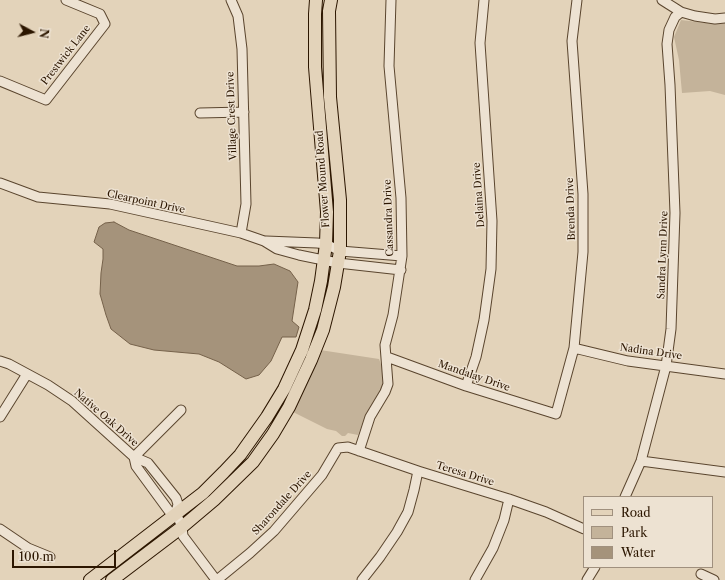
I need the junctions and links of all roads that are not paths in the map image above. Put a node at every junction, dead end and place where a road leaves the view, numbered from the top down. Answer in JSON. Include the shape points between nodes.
{"nodes":[{"id":1,"x":66,"y":0,"type":"edge"},
{"id":2,"x":231,"y":0,"type":"edge"},
{"id":3,"x":316,"y":0,"type":"edge"},
{"id":4,"x":331,"y":0,"type":"edge"},
{"id":5,"x":391,"y":0,"type":"edge"},
{"id":6,"x":484,"y":0,"type":"edge"},
{"id":7,"x":577,"y":0,"type":"edge"},
{"id":8,"x":662,"y":0,"type":"edge"},
{"id":9,"x":681,"y":12,"type":"junction"},
{"id":10,"x":725,"y":18,"type":"edge"},
{"id":11,"x":0,"y":81,"type":"edge"},
{"id":12,"x":244,"y":112,"type":"junction"},
{"id":13,"x":200,"y":113,"type":"dead end"},
{"id":14,"x":0,"y":184,"type":"edge"},
{"id":15,"x":241,"y":233,"type":"junction"},
{"id":16,"x":264,"y":241,"type":"junction"},
{"id":17,"x":326,"y":244,"type":"junction"},
{"id":18,"x":402,"y":256,"type":"junction"},
{"id":19,"x":339,"y":257,"type":"junction"},
{"id":20,"x":324,"y":260,"type":"junction"},
{"id":21,"x":401,"y":270,"type":"junction"},
{"id":22,"x":574,"y":348,"type":"junction"},
{"id":23,"x":387,"y":357,"type":"junction"},
{"id":24,"x":0,"y":361,"type":"edge"},
{"id":25,"x":666,"y":366,"type":"junction"},
{"id":26,"x":27,"y":374,"type":"junction"},
{"id":27,"x":725,"y":374,"type":"edge"},
{"id":28,"x":466,"y":386,"type":"junction"},
{"id":29,"x":181,"y":410,"type":"dead end"},
{"id":30,"x":556,"y":414,"type":"joint"},
{"id":31,"x":0,"y":417,"type":"edge"},
{"id":32,"x":338,"y":448,"type":"joint"},
{"id":33,"x":358,"y":451,"type":"junction"},
{"id":34,"x":134,"y":457,"type":"junction"},
{"id":35,"x":641,"y":461,"type":"junction"},
{"id":36,"x":418,"y":471,"type":"junction"},
{"id":37,"x":725,"y":472,"type":"edge"},
{"id":38,"x":625,"y":496,"type":"edge"},
{"id":39,"x":509,"y":499,"type":"junction"},
{"id":40,"x":176,"y":513,"type":"junction"},
{"id":41,"x":182,"y":526,"type":"junction"},
{"id":42,"x":583,"y":529,"type":"edge"},
{"id":43,"x":0,"y":530,"type":"edge"},
{"id":44,"x":50,"y":557,"type":"dead end"},
{"id":45,"x":594,"y":568,"type":"edge"},
{"id":46,"x":701,"y":574,"type":"dead end"},
{"id":47,"x":90,"y":580,"type":"edge"},
{"id":48,"x":112,"y":580,"type":"edge"},
{"id":49,"x":216,"y":580,"type":"edge"},
{"id":50,"x":362,"y":580,"type":"edge"},
{"id":51,"x":475,"y":580,"type":"edge"},
{"id":52,"x":587,"y":580,"type":"edge"},
{"id":53,"x":714,"y":580,"type":"edge"}],
"edges":[{"from":1,"to":11,"type":"street","name":"Prestwick Lane","via":[[100,14],[105,24],[46,100]]},
{"from":2,"to":12,"type":"street","name":"Village Crest Drive","via":[[238,16],[242,49]]},
{"from":3,"to":17,"type":"main road","name":"Flower Mound Road","via":[[315,67]]},
{"from":4,"to":19,"type":"main road","name":"Flower Mound Road","via":[[330,97],[340,200]]},
{"from":5,"to":18,"type":"street","name":"Cassandra Drive","via":[[389,66],[402,198]]},
{"from":6,"to":28,"type":"street","name":"Delaina Drive","via":[[480,43],[492,221],[491,269],[484,320],[476,357]]},
{"from":7,"to":22,"type":"street","name":"Brenda Drive","via":[[572,41],[583,194],[583,252]]},
{"from":8,"to":9,"type":"street"},
{"from":9,"to":10,"type":"street","via":[[715,19]]},
{"from":9,"to":25,"type":"street","name":"Sandra Lynn Drive","via":[[675,17],[669,30],[667,44],[675,214],[671,329]]},
{"from":12,"to":13,"type":"street"},
{"from":12,"to":15,"type":"street","name":"Village Crest Drive","via":[[246,204]]},
{"from":14,"to":15,"type":"street","name":"Clearpoint Drive","via":[[38,197],[110,204]]},
{"from":15,"to":16,"type":"street","name":"Clearpoint Drive"},
{"from":16,"to":17,"type":"street","name":"Clearpoint Drive"},
{"from":16,"to":20,"type":"street","name":"Clearpoint Drive","via":[[278,249]]},
{"from":17,"to":19,"type":"street","name":"Clearpoint Drive"},
{"from":17,"to":20,"type":"main road","name":"Flower Mound Road"},
{"from":18,"to":19,"type":"street","name":"Clearpoint Drive"},
{"from":18,"to":21,"type":"street","name":"Cassandra Drive"},
{"from":19,"to":20,"type":"street","name":"Clearpoint Drive"},
{"from":19,"to":21,"type":"street","name":"Clearpoint Drive"},
{"from":19,"to":41,"type":"main road","name":"Flower Mound Road","via":[[323,330],[292,401],[273,434],[253,462],[214,500]]},
{"from":20,"to":40,"type":"main road","name":"Flower Mound Road","via":[[313,316],[302,350],[284,389],[240,455],[203,492]]},
{"from":21,"to":23,"type":"street","name":"Cassandra Drive","via":[[385,345]]},
{"from":22,"to":25,"type":"street","name":"Nadina Drive","via":[[628,361]]},
{"from":22,"to":30,"type":"street","name":"Brenda Drive"},
{"from":23,"to":28,"type":"street","name":"Mandalay Drive"},
{"from":23,"to":33,"type":"street","name":"Cassandra Drive","via":[[388,384],[370,417]]},
{"from":24,"to":26,"type":"street","name":"Native Oak Drive"},
{"from":25,"to":27,"type":"street","name":"Nadina Drive"},
{"from":25,"to":35,"type":"street","name":"Sandra Lynn Drive"},
{"from":26,"to":31,"type":"street"},
{"from":26,"to":34,"type":"street","name":"Native Oak Drive","via":[[72,401]]},
{"from":28,"to":30,"type":"street","name":"Mandalay Drive"},
{"from":29,"to":34,"type":"street"},
{"from":32,"to":33,"type":"street","name":"Teresa Drive","via":[[348,447]]},
{"from":32,"to":49,"type":"street","name":"Sharondale Drive","via":[[322,475],[274,531]]},
{"from":33,"to":36,"type":"street","name":"Teresa Drive"},
{"from":34,"to":40,"type":"street","name":"Native Oak Drive","via":[[136,466],[169,511]]},
{"from":34,"to":40,"type":"street","name":"Native Oak Drive","via":[[148,462],[176,498]]},
{"from":35,"to":37,"type":"street"},
{"from":35,"to":38,"type":"street","name":"Sandra Lynn Drive"},
{"from":36,"to":39,"type":"street","name":"Teresa Drive"},
{"from":36,"to":50,"type":"street","via":[[408,512],[380,557]]},
{"from":39,"to":42,"type":"street","name":"Teresa Drive"},
{"from":39,"to":51,"type":"street","via":[[496,541]]},
{"from":40,"to":41,"type":"street","name":"Native Oak Drive"},
{"from":40,"to":47,"type":"main road","name":"Flower Mound Road"},
{"from":41,"to":48,"type":"main road","name":"Flower Mound Road"},
{"from":41,"to":49,"type":"street","name":"Native Oak Drive","via":[[183,536]]},
{"from":43,"to":44,"type":"street","via":[[28,548]]},
{"from":45,"to":52,"type":"street"},
{"from":46,"to":53,"type":"street"}]}
